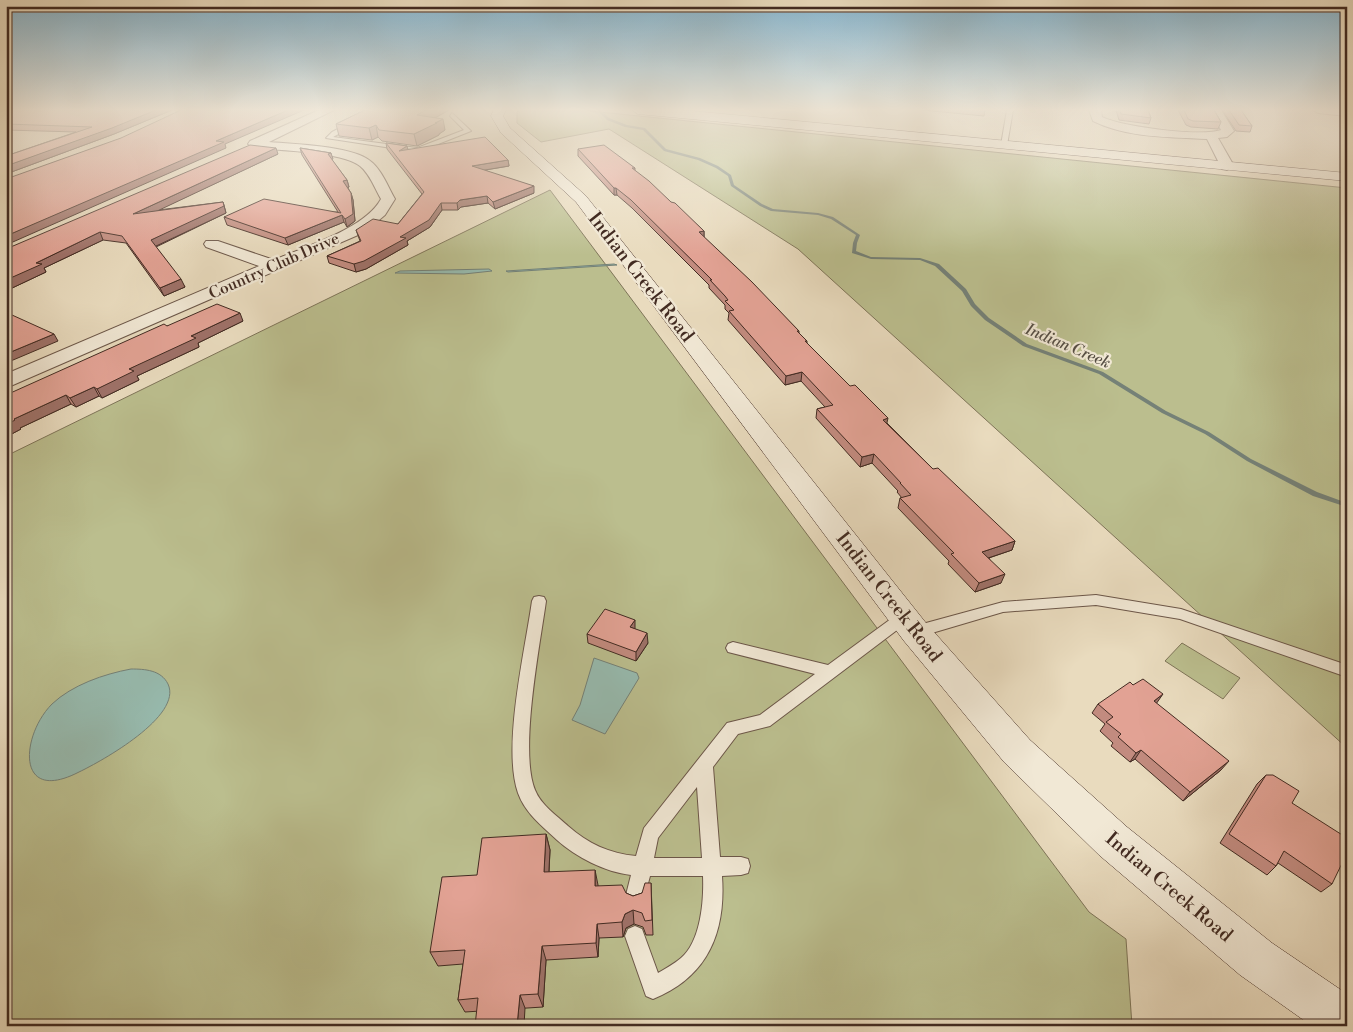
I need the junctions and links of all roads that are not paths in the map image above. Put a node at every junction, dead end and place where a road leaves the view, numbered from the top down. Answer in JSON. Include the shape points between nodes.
{"nodes":[{"id":1,"x":352,"y":158,"type":"edge"},
{"id":2,"x":536,"y":158,"type":"edge"},
{"id":3,"x":1144,"y":158,"type":"edge"},
{"id":4,"x":1223,"y":158,"type":"edge"},
{"id":5,"x":1227,"y":166,"type":"junction"},
{"id":6,"x":1347,"y":177,"type":"edge"},
{"id":7,"x":212,"y":244,"type":"dead end"},
{"id":8,"x":275,"y":266,"type":"junction"},
{"id":9,"x":6,"y":382,"type":"edge"},
{"id":10,"x":539,"y":601,"type":"dead end"},
{"id":11,"x":910,"y":624,"type":"junction"},
{"id":12,"x":733,"y":648,"type":"dead end"},
{"id":13,"x":1347,"y":671,"type":"edge"},
{"id":14,"x":830,"y":672,"type":"junction"},
{"id":15,"x":704,"y":765,"type":"junction"},
{"id":16,"x":642,"y":866,"type":"junction"},
{"id":17,"x":741,"y":866,"type":"dead end"},
{"id":18,"x":712,"y":868,"type":"junction"},
{"id":19,"x":635,"y":899,"type":"edge"},
{"id":20,"x":634,"y":936,"type":"dead end"},
{"id":21,"x":1347,"y":1022,"type":"edge"}],
"edges":[{"from":1,"to":8,"type":"street","name":"Country Club Drive","via":[[365,164],[388,199],[385,206],[359,229]]},
{"from":2,"to":11,"type":"street","name":"Indian Creek Road","via":[[581,199]]},
{"from":3,"to":5,"type":"street"},
{"from":4,"to":5,"type":"street"},
{"from":5,"to":6,"type":"street"},
{"from":7,"to":8,"type":"street"},
{"from":8,"to":9,"type":"street","name":"Country Club Drive"},
{"from":10,"to":16,"type":"lane","via":[[521,739],[521,768],[527,793],[539,812],[575,844],[617,864]]},
{"from":11,"to":13,"type":"lane","via":[[1003,608],[1096,600],[1181,614]]},
{"from":11,"to":14,"type":"lane"},
{"from":11,"to":21,"type":"street","name":"Indian Creek Road","via":[[1017,751],[1112,841],[1256,959]]},
{"from":12,"to":14,"type":"lane"},
{"from":14,"to":15,"type":"lane","via":[[764,721],[733,728]]},
{"from":15,"to":16,"type":"lane","via":[[650,834]]},
{"from":15,"to":18,"type":"lane"},
{"from":16,"to":18,"type":"lane"},
{"from":16,"to":19,"type":"lane"},
{"from":17,"to":18,"type":"lane"},
{"from":18,"to":20,"type":"lane","via":[[714,899],[706,937],[690,964],[653,989]]}]}
